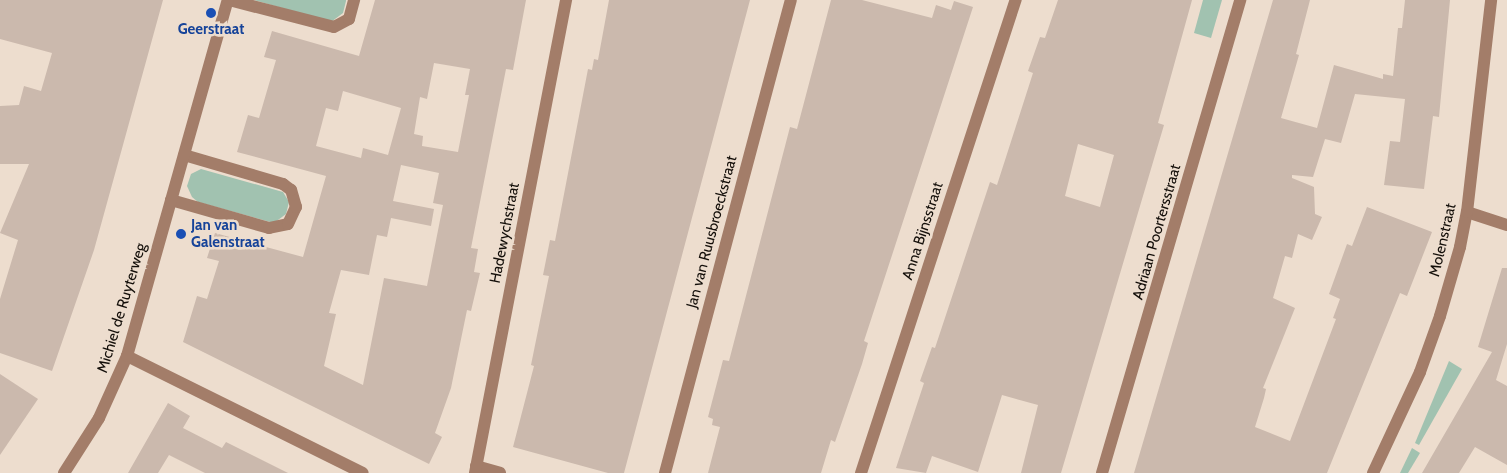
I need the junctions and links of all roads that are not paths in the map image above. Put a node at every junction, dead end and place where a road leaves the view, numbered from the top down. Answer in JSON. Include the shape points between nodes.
{"nodes":[{"id":1,"x":228,"y":0,"type":"edge"},
{"id":2,"x":354,"y":0,"type":"edge"},
{"id":3,"x":566,"y":0,"type":"edge"},
{"id":4,"x":791,"y":0,"type":"edge"},
{"id":5,"x":1016,"y":0,"type":"edge"},
{"id":6,"x":1240,"y":0,"type":"edge"},
{"id":7,"x":1491,"y":0,"type":"edge"},
{"id":8,"x":184,"y":155,"type":"junction"},
{"id":9,"x":172,"y":200,"type":"junction"},
{"id":10,"x":1467,"y":212,"type":"junction"},
{"id":11,"x":1507,"y":225,"type":"edge"},
{"id":12,"x":127,"y":356,"type":"junction"},
{"id":13,"x":475,"y":470,"type":"edge"},
{"id":14,"x":64,"y":473,"type":"edge"},
{"id":15,"x":363,"y":473,"type":"edge"},
{"id":16,"x":500,"y":473,"type":"edge"},
{"id":17,"x":665,"y":473,"type":"edge"},
{"id":18,"x":861,"y":473,"type":"edge"},
{"id":19,"x":1102,"y":473,"type":"edge"},
{"id":20,"x":1373,"y":473,"type":"edge"}],
"edges":[{"from":1,"to":2,"type":"street","name":"Michiel de Ruyterweg","via":[[334,27],[349,18]]},
{"from":1,"to":8,"type":"street","name":"Michiel de Ruyterweg"},
{"from":3,"to":13,"type":"street","name":"Hadewychstraat"},
{"from":4,"to":17,"type":"street","name":"Jan van Ruusbroeckstraat"},
{"from":5,"to":18,"type":"street","name":"Anna Bijnsstraat"},
{"from":6,"to":19,"type":"street","name":"Adriaan Poortersstraat"},
{"from":7,"to":10,"type":"street","name":"Molenstraat"},
{"from":8,"to":9,"type":"street","name":"Michiel de Ruyterweg"},
{"from":8,"to":9,"type":"street","via":[[283,184],[291,190],[296,207],[288,224],[270,228]]},
{"from":9,"to":12,"type":"street","name":"Michiel de Ruyterweg"},
{"from":10,"to":11,"type":"street"},
{"from":10,"to":20,"type":"street","name":"Molenstraat","via":[[1440,316],[1420,372]]},
{"from":12,"to":14,"type":"street","name":"Michiel de Ruyterweg","via":[[99,418]]},
{"from":12,"to":15,"type":"street"},
{"from":13,"to":16,"type":"street"}]}
